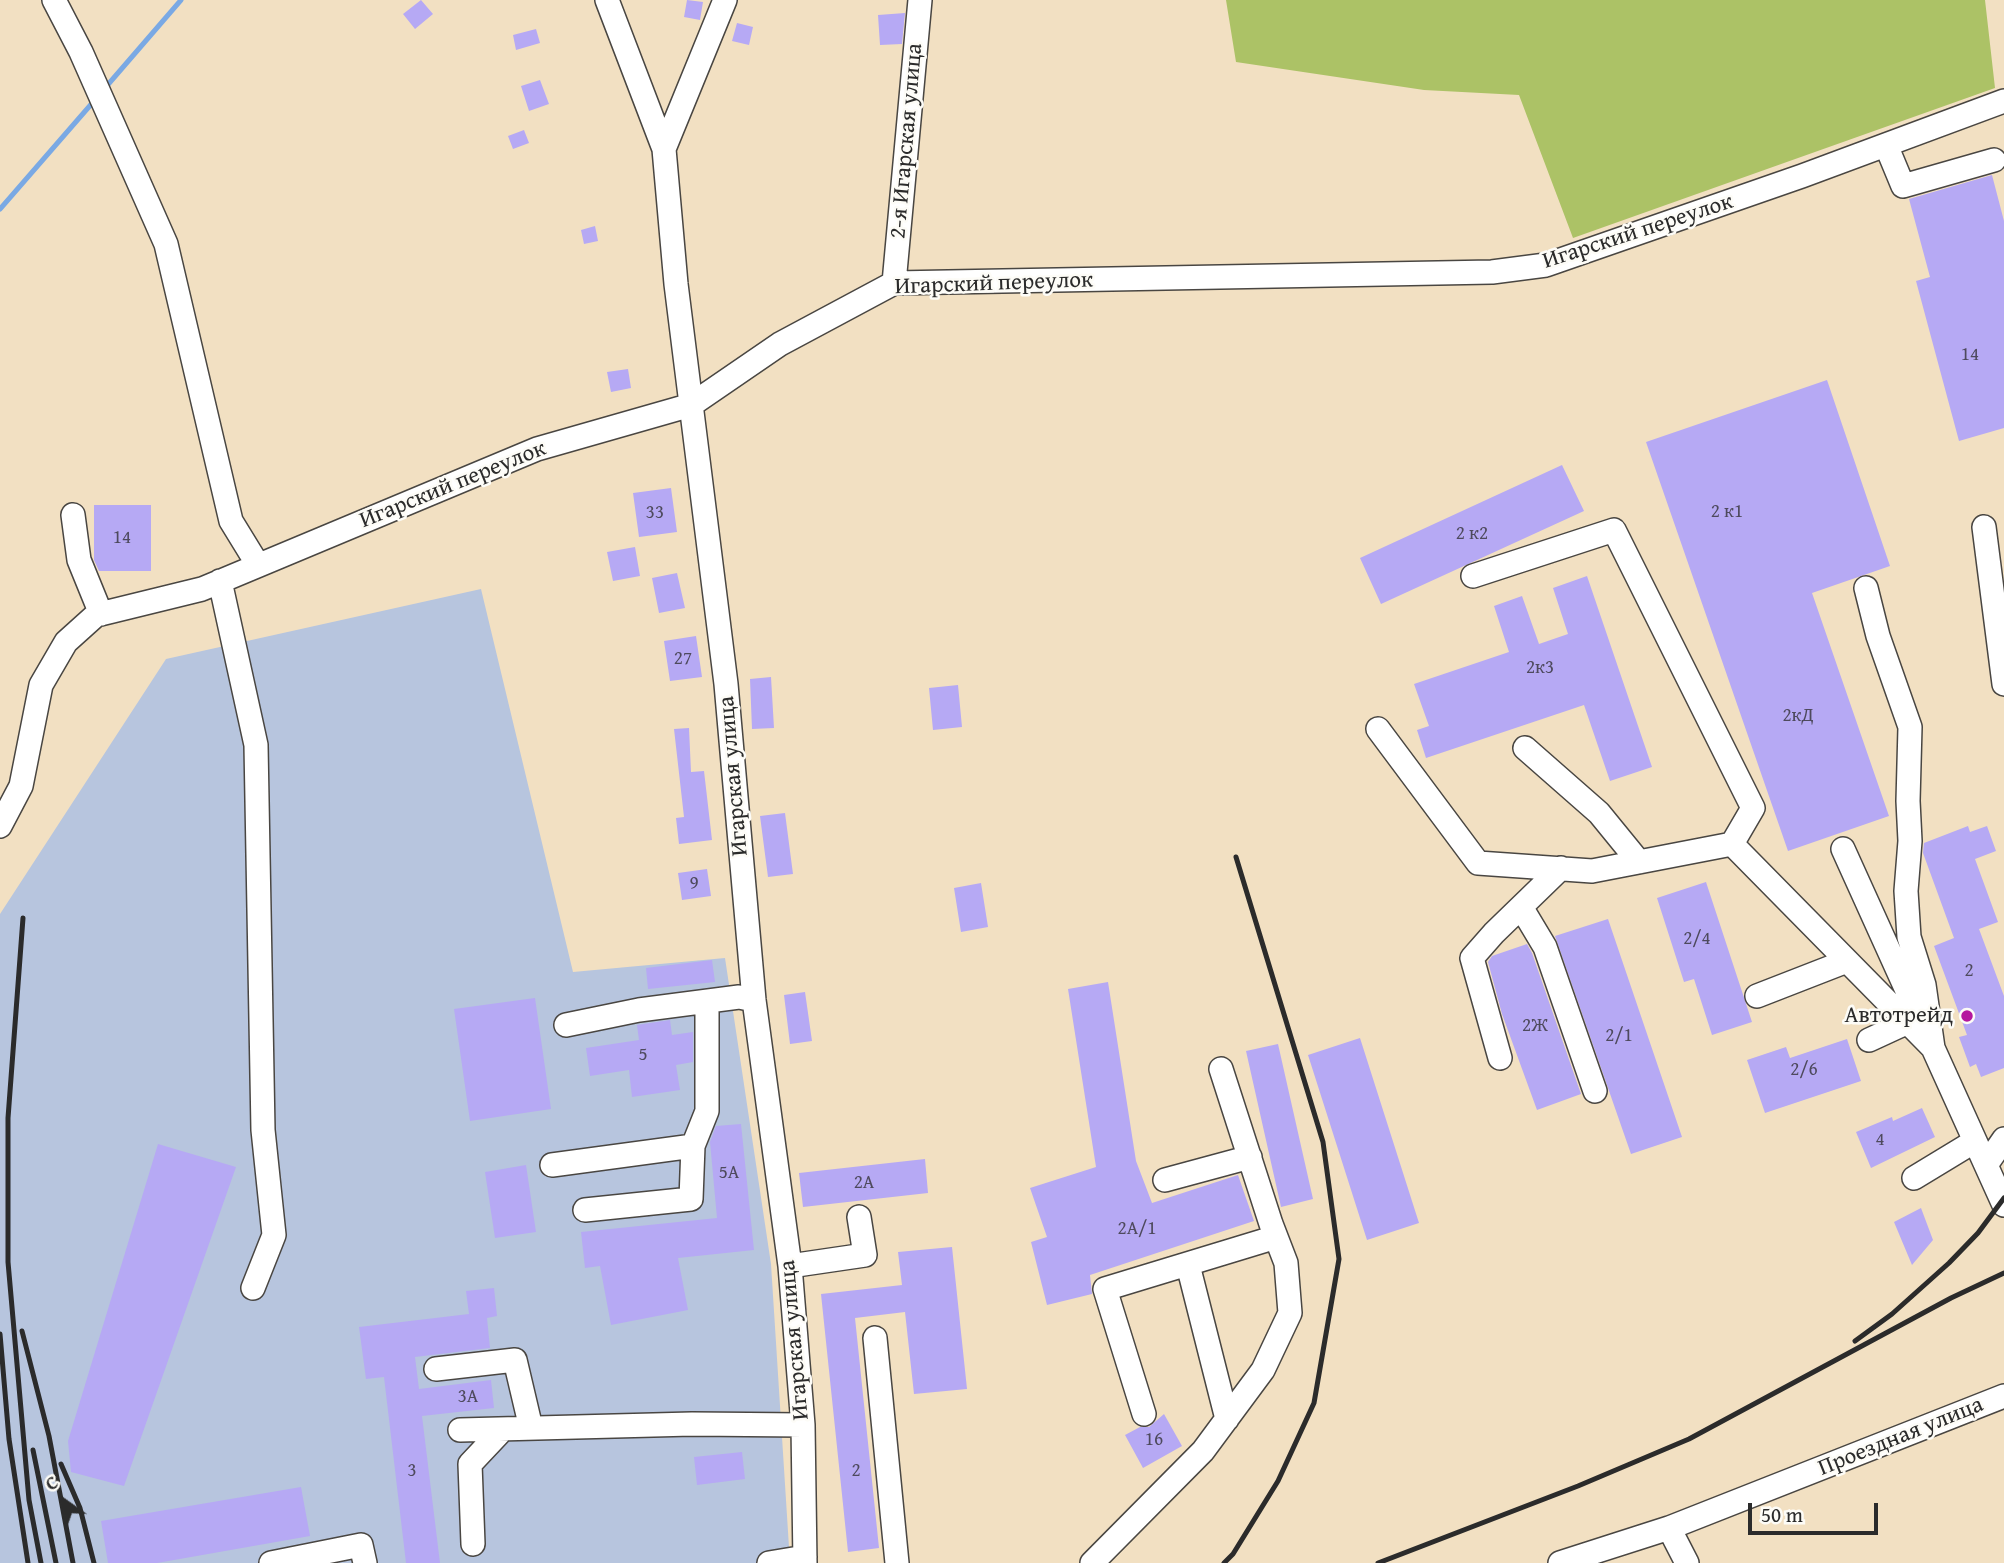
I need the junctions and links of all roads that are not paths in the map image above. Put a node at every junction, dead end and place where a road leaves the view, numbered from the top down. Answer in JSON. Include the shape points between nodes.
{"nodes":[{"id":1,"x":54,"y":0,"type":"edge"},
{"id":2,"x":607,"y":0,"type":"edge"},
{"id":3,"x":725,"y":0,"type":"edge"},
{"id":4,"x":920,"y":0,"type":"edge"},
{"id":5,"x":2004,"y":101,"type":"edge"},
{"id":6,"x":1886,"y":145,"type":"junction"},
{"id":7,"x":664,"y":149,"type":"junction"},
{"id":8,"x":1994,"y":160,"type":"dead end"},
{"id":9,"x":894,"y":283,"type":"junction"},
{"id":10,"x":691,"y":405,"type":"junction"},
{"id":11,"x":74,"y":515,"type":"dead end"},
{"id":12,"x":1984,"y":527,"type":"dead end"},
{"id":13,"x":258,"y":565,"type":"junction"},
{"id":14,"x":1473,"y":576,"type":"dead end"},
{"id":15,"x":220,"y":580,"type":"junction"},
{"id":16,"x":1866,"y":588,"type":"dead end"},
{"id":17,"x":101,"y":614,"type":"junction"},
{"id":18,"x":2004,"y":684,"type":"edge"},
{"id":19,"x":1378,"y":729,"type":"dead end"},
{"id":20,"x":1525,"y":748,"type":"dead end"},
{"id":21,"x":0,"y":826,"type":"edge"},
{"id":22,"x":1732,"y":844,"type":"junction"},
{"id":23,"x":1843,"y":849,"type":"dead end"},
{"id":24,"x":1639,"y":862,"type":"junction"},
{"id":25,"x":1561,"y":869,"type":"junction"},
{"id":26,"x":1521,"y":907,"type":"junction"},
{"id":27,"x":1847,"y":961,"type":"junction"},
{"id":28,"x":1757,"y":996,"type":"dead end"},
{"id":29,"x":754,"y":1000,"type":"junction"},
{"id":30,"x":707,"y":1002,"type":"junction"},
{"id":31,"x":1908,"y":1022,"type":"junction"},
{"id":32,"x":566,"y":1025,"type":"dead end"},
{"id":33,"x":1869,"y":1040,"type":"dead end"},
{"id":34,"x":1933,"y":1048,"type":"junction"},
{"id":35,"x":1500,"y":1058,"type":"dead end"},
{"id":36,"x":1221,"y":1069,"type":"dead end"},
{"id":37,"x":1595,"y":1091,"type":"dead end"},
{"id":38,"x":2004,"y":1139,"type":"edge"},
{"id":39,"x":1975,"y":1141,"type":"junction"},
{"id":40,"x":693,"y":1146,"type":"junction"},
{"id":41,"x":1250,"y":1157,"type":"junction"},
{"id":42,"x":552,"y":1165,"type":"dead end"},
{"id":43,"x":1986,"y":1166,"type":"junction"},
{"id":44,"x":1914,"y":1178,"type":"dead end"},
{"id":45,"x":1165,"y":1180,"type":"dead end"},
{"id":46,"x":2004,"y":1205,"type":"edge"},
{"id":47,"x":585,"y":1210,"type":"dead end"},
{"id":48,"x":859,"y":1217,"type":"dead end"},
{"id":49,"x":1276,"y":1237,"type":"junction"},
{"id":50,"x":1188,"y":1265,"type":"junction"},
{"id":51,"x":790,"y":1266,"type":"junction"},
{"id":52,"x":253,"y":1288,"type":"dead end"},
{"id":53,"x":875,"y":1338,"type":"dead end"},
{"id":54,"x":436,"y":1369,"type":"dead end"},
{"id":55,"x":2004,"y":1396,"type":"edge"},
{"id":56,"x":1144,"y":1414,"type":"dead end"},
{"id":57,"x":1227,"y":1419,"type":"junction"},
{"id":58,"x":803,"y":1425,"type":"junction"},
{"id":59,"x":531,"y":1428,"type":"junction"},
{"id":60,"x":503,"y":1429,"type":"junction"},
{"id":61,"x":460,"y":1430,"type":"dead end"},
{"id":62,"x":1669,"y":1528,"type":"junction"},
{"id":63,"x":473,"y":1544,"type":"dead end"},
{"id":64,"x":805,"y":1560,"type":"edge"},
{"id":65,"x":271,"y":1563,"type":"edge"},
{"id":66,"x":365,"y":1563,"type":"edge"},
{"id":67,"x":769,"y":1563,"type":"edge"},
{"id":68,"x":897,"y":1563,"type":"edge"},
{"id":69,"x":1092,"y":1563,"type":"edge"},
{"id":70,"x":1560,"y":1563,"type":"edge"},
{"id":71,"x":1687,"y":1563,"type":"edge"}],
"edges":[{"from":1,"to":13,"type":"street","via":[[82,52],[166,244],[231,521]]},
{"from":2,"to":7,"type":"street","name":"Игарская улица"},
{"from":3,"to":7,"type":"street"},
{"from":4,"to":9,"type":"street","name":"2-я Игарская улица"},
{"from":5,"to":6,"type":"street","name":"Игарский переулок"},
{"from":6,"to":8,"type":"street","via":[[1903,186]]},
{"from":6,"to":9,"type":"street","name":"Игарский переулок","via":[[1546,265],[1492,272]]},
{"from":7,"to":10,"type":"street","name":"Игарская улица"},
{"from":9,"to":10,"type":"street","name":"Игарский переулок","via":[[780,344]]},
{"from":10,"to":13,"type":"street","name":"Игарский переулок","via":[[537,449]]},
{"from":10,"to":29,"type":"street","name":"Игарская улица","via":[[726,684]]},
{"from":11,"to":17,"type":"street","via":[[79,560]]},
{"from":12,"to":18,"type":"street"},
{"from":13,"to":15,"type":"street","name":"Игарский переулок"},
{"from":14,"to":22,"type":"street","via":[[1614,530],[1753,808]]},
{"from":15,"to":17,"type":"street","name":"Игарский переулок","via":[[202,589]]},
{"from":15,"to":52,"type":"street","via":[[256,745],[263,1130],[274,1235]]},
{"from":16,"to":34,"type":"street","via":[[1910,727],[1909,937],[1924,985]]},
{"from":17,"to":21,"type":"street","name":"Игарский переулок","via":[[66,642],[41,685],[21,786]]},
{"from":19,"to":25,"type":"street","via":[[1478,863]]},
{"from":20,"to":24,"type":"street","via":[[1599,813]]},
{"from":22,"to":24,"type":"street"},
{"from":22,"to":27,"type":"street"},
{"from":23,"to":34,"type":"street"},
{"from":24,"to":25,"type":"street","via":[[1592,871]]},
{"from":25,"to":26,"type":"street"},
{"from":26,"to":35,"type":"street","via":[[1472,958]]},
{"from":26,"to":37,"type":"street","via":[[1545,947]]},
{"from":27,"to":28,"type":"street"},
{"from":27,"to":31,"type":"street"},
{"from":29,"to":30,"type":"street","via":[[739,997]]},
{"from":29,"to":51,"type":"street","name":"Игарская улица"},
{"from":30,"to":32,"type":"street"},
{"from":30,"to":40,"type":"street","via":[[707,1111]]},
{"from":31,"to":33,"type":"street"},
{"from":31,"to":34,"type":"street"},
{"from":34,"to":39,"type":"street"},
{"from":36,"to":41,"type":"street"},
{"from":38,"to":43,"type":"street"},
{"from":39,"to":43,"type":"street"},
{"from":39,"to":44,"type":"street"},
{"from":40,"to":42,"type":"street"},
{"from":40,"to":47,"type":"street","via":[[691,1199]]},
{"from":41,"to":45,"type":"street"},
{"from":41,"to":49,"type":"street"},
{"from":43,"to":46,"type":"street"},
{"from":48,"to":51,"type":"street","via":[[865,1255]]},
{"from":49,"to":50,"type":"street"},
{"from":49,"to":57,"type":"street","via":[[1286,1262],[1290,1313],[1264,1370]]},
{"from":50,"to":56,"type":"street","via":[[1105,1289]]},
{"from":50,"to":57,"type":"street"},
{"from":51,"to":58,"type":"street","name":"Игарская улица"},
{"from":53,"to":68,"type":"street"},
{"from":54,"to":59,"type":"street","via":[[515,1360]]},
{"from":55,"to":62,"type":"street","name":"Проездная улица"},
{"from":57,"to":69,"type":"street","via":[[1203,1451]]},
{"from":58,"to":59,"type":"street"},
{"from":58,"to":64,"type":"street","name":"Игарская улица"},
{"from":59,"to":60,"type":"street"},
{"from":60,"to":61,"type":"street"},
{"from":60,"to":63,"type":"street","via":[[470,1464]]},
{"from":62,"to":70,"type":"street","name":"Проездная улица"},
{"from":62,"to":71,"type":"street"},
{"from":64,"to":67,"type":"street"},
{"from":65,"to":66,"type":"street","via":[[361,1545]]}]}
